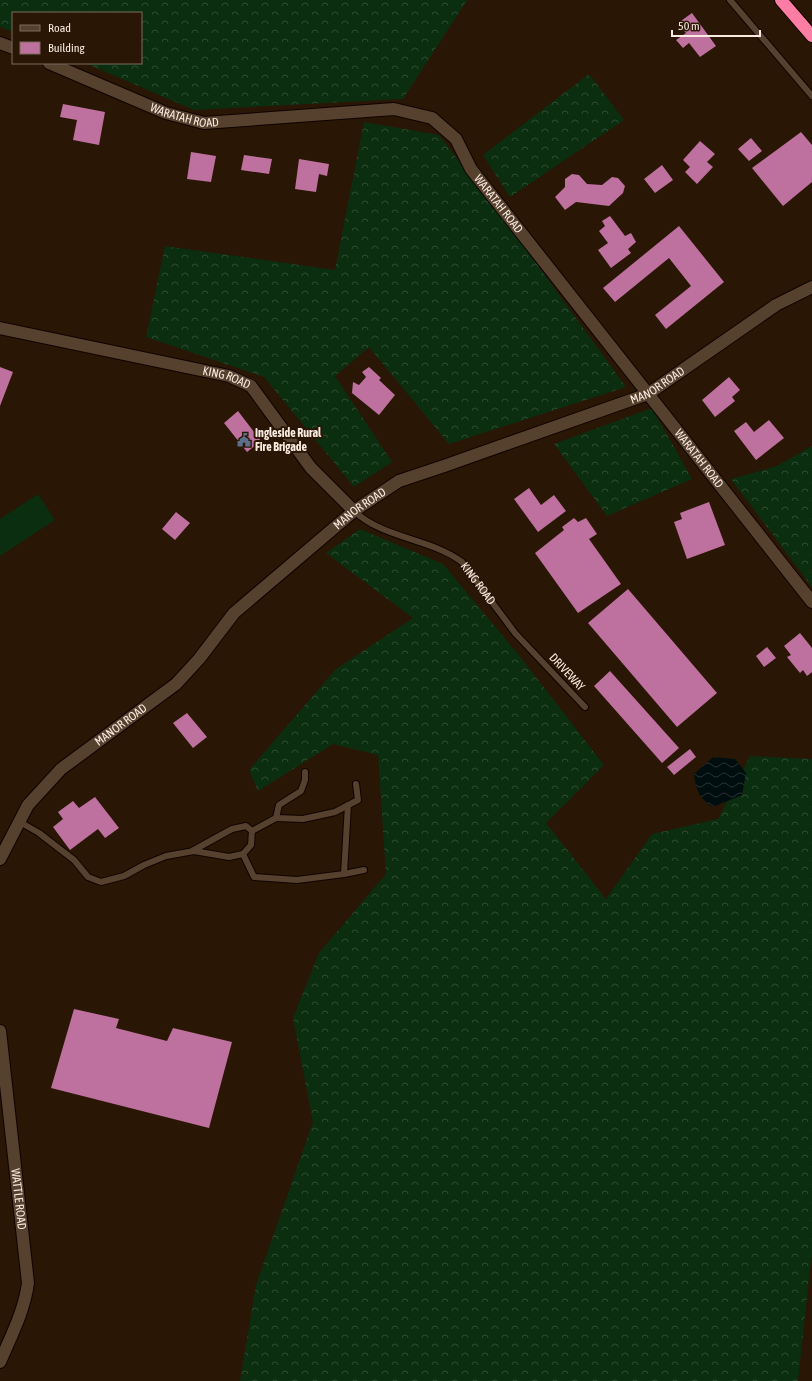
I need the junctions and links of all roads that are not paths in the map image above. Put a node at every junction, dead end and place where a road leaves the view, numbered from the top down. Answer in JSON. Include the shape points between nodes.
{"nodes":[{"id":1,"x":730,"y":0,"type":"edge"},
{"id":2,"x":781,"y":0,"type":"edge"},
{"id":3,"x":812,"y":36,"type":"edge"},
{"id":4,"x":0,"y":43,"type":"edge"},
{"id":5,"x":12,"y":48,"type":"edge"},
{"id":6,"x":51,"y":64,"type":"edge"},
{"id":7,"x":812,"y":96,"type":"edge"},
{"id":8,"x":812,"y":287,"type":"edge"},
{"id":9,"x":0,"y":328,"type":"edge"},
{"id":10,"x":648,"y":394,"type":"junction"},
{"id":11,"x":354,"y":512,"type":"junction"},
{"id":12,"x":812,"y":602,"type":"edge"},
{"id":13,"x":533,"y":652,"type":"joint"},
{"id":14,"x":585,"y":707,"type":"dead end"},
{"id":15,"x":305,"y":772,"type":"dead end"},
{"id":16,"x":356,"y":784,"type":"dead end"},
{"id":17,"x":348,"y":805,"type":"junction"},
{"id":18,"x":276,"y":818,"type":"junction"},
{"id":19,"x":20,"y":822,"type":"junction"},
{"id":20,"x":252,"y":831,"type":"junction"},
{"id":21,"x":192,"y":851,"type":"junction"},
{"id":22,"x":243,"y":854,"type":"junction"},
{"id":23,"x":0,"y":859,"type":"edge"},
{"id":24,"x":364,"y":870,"type":"dead end"},
{"id":25,"x":344,"y":874,"type":"junction"},
{"id":26,"x":0,"y":1031,"type":"edge"},
{"id":27,"x":4,"y":1102,"type":"edge"},
{"id":28,"x":0,"y":1362,"type":"edge"}],
"edges":[{"from":1,"to":7,"type":"lane"},
{"from":2,"to":3,"type":"highway"},
{"from":4,"to":5,"type":"street"},
{"from":6,"to":10,"type":"street","name":"WARATAH ROAD","via":[[166,113],[204,123],[394,109],[432,118],[456,139],[471,169]]},
{"from":8,"to":10,"type":"street","name":"MANOR ROAD","via":[[776,305]]},
{"from":9,"to":11,"type":"street","name":"KING ROAD","via":[[229,376],[251,386],[311,468]]},
{"from":10,"to":11,"type":"street","name":"MANOR ROAD","via":[[399,481]]},
{"from":10,"to":12,"type":"street","name":"WARATAH ROAD"},
{"from":11,"to":13,"type":"lane","name":"KING ROAD","via":[[378,527],[452,554],[462,562],[515,633]]},
{"from":11,"to":19,"type":"street","name":"MANOR ROAD","via":[[234,613],[200,658],[176,684],[61,768],[28,805]]},
{"from":13,"to":14,"type":"lane","name":"DRIVEWAY"},
{"from":15,"to":18,"type":"lane","via":[[301,791],[277,803]]},
{"from":16,"to":17,"type":"lane","via":[[358,800]]},
{"from":17,"to":18,"type":"lane","via":[[335,812],[302,819]]},
{"from":17,"to":25,"type":"lane"},
{"from":18,"to":20,"type":"lane"},
{"from":19,"to":21,"type":"lane","via":[[40,833],[74,860],[88,877],[101,882],[124,876],[166,856]]},
{"from":19,"to":23,"type":"street","name":"MANOR ROAD"},
{"from":20,"to":21,"type":"lane","via":[[246,826],[232,829]]},
{"from":20,"to":22,"type":"lane","via":[[251,845]]},
{"from":21,"to":22,"type":"lane","via":[[229,858]]},
{"from":22,"to":25,"type":"lane","via":[[254,877],[297,880]]},
{"from":24,"to":25,"type":"lane"},
{"from":26,"to":27,"type":"street","name":"WATTLE ROAD"},
{"from":27,"to":28,"type":"street","name":"WATTLE ROAD","via":[[28,1283],[22,1312]]}]}
